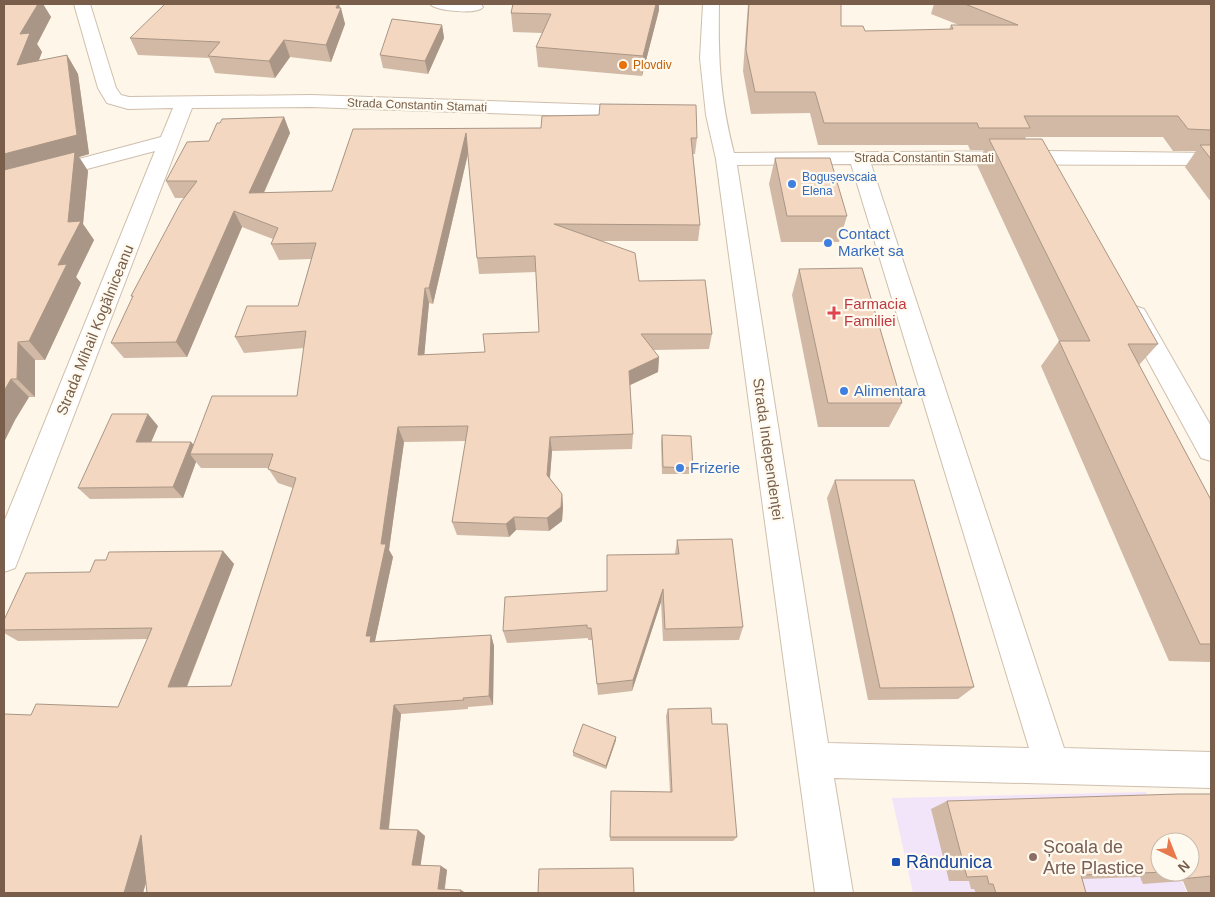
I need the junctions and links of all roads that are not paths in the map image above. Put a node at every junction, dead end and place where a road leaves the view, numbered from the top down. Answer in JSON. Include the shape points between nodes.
{"nodes":[{"id":1,"x":82,"y":4,"type":"edge"},
{"id":2,"x":438,"y":4,"type":"edge"},
{"id":3,"x":711,"y":4,"type":"edge"},
{"id":4,"x":475,"y":7,"type":"dead end"},
{"id":5,"x":185,"y":101,"type":"junction"},
{"id":6,"x":656,"y":113,"type":"edge"},
{"id":7,"x":170,"y":141,"type":"junction"},
{"id":8,"x":1046,"y":157,"type":"junction"},
{"id":9,"x":859,"y":158,"type":"junction"},
{"id":10,"x":726,"y":159,"type":"junction"},
{"id":11,"x":1211,"y":159,"type":"edge"},
{"id":12,"x":1060,"y":183,"type":"edge"},
{"id":13,"x":4,"y":185,"type":"edge"},
{"id":14,"x":1124,"y":295,"type":"edge"},
{"id":15,"x":1211,"y":450,"type":"edge"},
{"id":16,"x":4,"y":558,"type":"edge"},
{"id":17,"x":813,"y":760,"type":"junction"},
{"id":18,"x":1052,"y":766,"type":"junction"},
{"id":19,"x":1211,"y":770,"type":"edge"},
{"id":20,"x":834,"y":893,"type":"edge"}],
"edges":[{"from":1,"to":5,"type":"street","name":"Strada Constantin Stamati","via":[[111,97],[119,102]]},
{"from":2,"to":4,"type":"street"},
{"from":3,"to":10,"type":"street","name":"Strada Independenței","via":[[705,114]]},
{"from":5,"to":6,"type":"street","name":"Strada Constantin Stamati","via":[[311,101]]},
{"from":5,"to":7,"type":"street","name":"Strada Mihail Kogălniceanu"},
{"from":7,"to":13,"type":"street"},
{"from":7,"to":16,"type":"street","name":"Strada Mihail Kogălniceanu"},
{"from":8,"to":9,"type":"street","name":"Strada Constantin Stamati"},
{"from":8,"to":11,"type":"street","name":"Strada Constantin Stamati"},
{"from":8,"to":12,"type":"street"},
{"from":9,"to":10,"type":"street","name":"Strada Constantin Stamati"},
{"from":9,"to":18,"type":"street"},
{"from":10,"to":17,"type":"street","name":"Strada Independenței"},
{"from":14,"to":15,"type":"street"},
{"from":17,"to":18,"type":"street"},
{"from":17,"to":20,"type":"street","name":"Strada Independenței"},
{"from":18,"to":19,"type":"street"}]}
